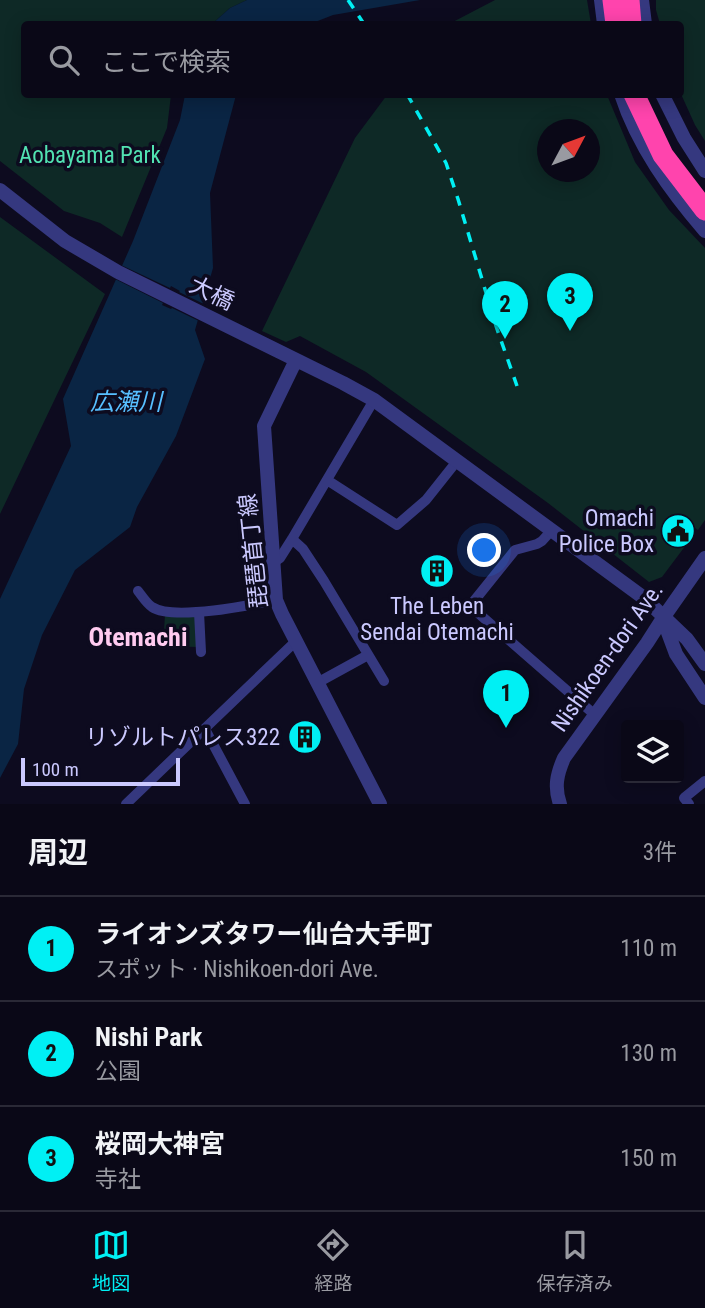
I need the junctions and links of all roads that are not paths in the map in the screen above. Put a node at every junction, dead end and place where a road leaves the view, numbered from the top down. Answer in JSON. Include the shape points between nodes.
{"nodes":[{"id":1,"x":601,"y":0,"type":"edge"},
{"id":2,"x":614,"y":0,"type":"edge"},
{"id":3,"x":629,"y":0,"type":"edge"},
{"id":4,"x":642,"y":0,"type":"edge"},
{"id":5,"x":604,"y":21,"type":"edge"},
{"id":6,"x":616,"y":21,"type":"edge"},
{"id":7,"x":631,"y":21,"type":"edge"},
{"id":8,"x":645,"y":21,"type":"edge"},
{"id":9,"x":622,"y":98,"type":"edge"},
{"id":10,"x":636,"y":98,"type":"edge"},
{"id":11,"x":650,"y":98,"type":"edge"},
{"id":12,"x":664,"y":98,"type":"edge"},
{"id":13,"x":705,"y":171,"type":"edge"},
{"id":14,"x":705,"y":189,"type":"edge"},
{"id":15,"x":0,"y":190,"type":"edge"},
{"id":16,"x":705,"y":210,"type":"edge"},
{"id":17,"x":705,"y":231,"type":"edge"},
{"id":18,"x":291,"y":357,"type":"junction"},
{"id":19,"x":374,"y":400,"type":"junction"},
{"id":20,"x":457,"y":461,"type":"junction"},
{"id":21,"x":327,"y":480,"type":"junction"},
{"id":22,"x":551,"y":531,"type":"junction"},
{"id":23,"x":292,"y":540,"type":"junction"},
{"id":24,"x":705,"y":558,"type":"edge"},
{"id":25,"x":274,"y":562,"type":"junction"},
{"id":26,"x":138,"y":591,"type":"dead end"},
{"id":27,"x":276,"y":600,"type":"junction"},
{"id":28,"x":199,"y":612,"type":"junction"},
{"id":29,"x":663,"y":618,"type":"junction"},
{"id":30,"x":296,"y":641,"type":"junction"},
{"id":31,"x":201,"y":652,"type":"dead end"},
{"id":32,"x":368,"y":655,"type":"junction"},
{"id":33,"x":705,"y":664,"type":"edge"},
{"id":34,"x":384,"y":681,"type":"dead end"},
{"id":35,"x":317,"y":682,"type":"junction"},
{"id":36,"x":705,"y":698,"type":"edge"},
{"id":37,"x":595,"y":715,"type":"junction"},
{"id":38,"x":205,"y":729,"type":"junction"},
{"id":39,"x":705,"y":781,"type":"edge"},
{"id":40,"x":126,"y":804,"type":"edge"},
{"id":41,"x":245,"y":804,"type":"edge"},
{"id":42,"x":380,"y":804,"type":"edge"},
{"id":43,"x":560,"y":804,"type":"edge"},
{"id":44,"x":689,"y":804,"type":"edge"}],
"edges":[{"from":1,"to":5,"type":"street"},
{"from":2,"to":6,"type":"highway"},
{"from":3,"to":7,"type":"highway"},
{"from":4,"to":8,"type":"street"},
{"from":9,"to":17,"type":"street","via":[[646,151]]},
{"from":10,"to":16,"type":"highway","via":[[663,155]]},
{"from":11,"to":14,"type":"highway","via":[[672,143]]},
{"from":12,"to":13,"type":"street"},
{"from":15,"to":18,"type":"street","name":"大橋","via":[[65,242]]},
{"from":18,"to":19,"type":"street","name":"大橋"},
{"from":18,"to":25,"type":"street","name":"琵琶首丁線","via":[[264,426]]},
{"from":19,"to":20,"type":"street","name":"大橋"},
{"from":19,"to":21,"type":"street"},
{"from":20,"to":21,"type":"street","via":[[426,500],[397,525]]},
{"from":20,"to":22,"type":"street","name":"大橋"},
{"from":21,"to":23,"type":"street"},
{"from":22,"to":29,"type":"street","name":"大橋","via":[[644,598]]},
{"from":22,"to":37,"type":"street","via":[[537,544],[514,550],[470,607]]},
{"from":23,"to":25,"type":"street"},
{"from":23,"to":32,"type":"street","via":[[324,580]]},
{"from":24,"to":29,"type":"street","name":"Nishikoen-dori Ave."},
{"from":25,"to":27,"type":"street","name":"琵琶首丁線"},
{"from":26,"to":28,"type":"street","via":[[158,610]]},
{"from":27,"to":28,"type":"street"},
{"from":27,"to":30,"type":"street","name":"琵琶首丁線"},
{"from":28,"to":31,"type":"street"},
{"from":29,"to":33,"type":"street","name":"大橋","via":[[687,639]]},
{"from":29,"to":36,"type":"street","via":[[678,657]]},
{"from":29,"to":37,"type":"street","name":"Nishikoen-dori Ave."},
{"from":30,"to":35,"type":"street","name":"琵琶首丁線"},
{"from":30,"to":38,"type":"street"},
{"from":32,"to":34,"type":"street"},
{"from":32,"to":35,"type":"street"},
{"from":35,"to":42,"type":"street","name":"琵琶首丁線"},
{"from":37,"to":43,"type":"street","name":"Nishikoen-dori Ave.","via":[[558,771]]},
{"from":38,"to":40,"type":"street"},
{"from":38,"to":41,"type":"street"},
{"from":39,"to":44,"type":"street","via":[[684,798]]}]}
